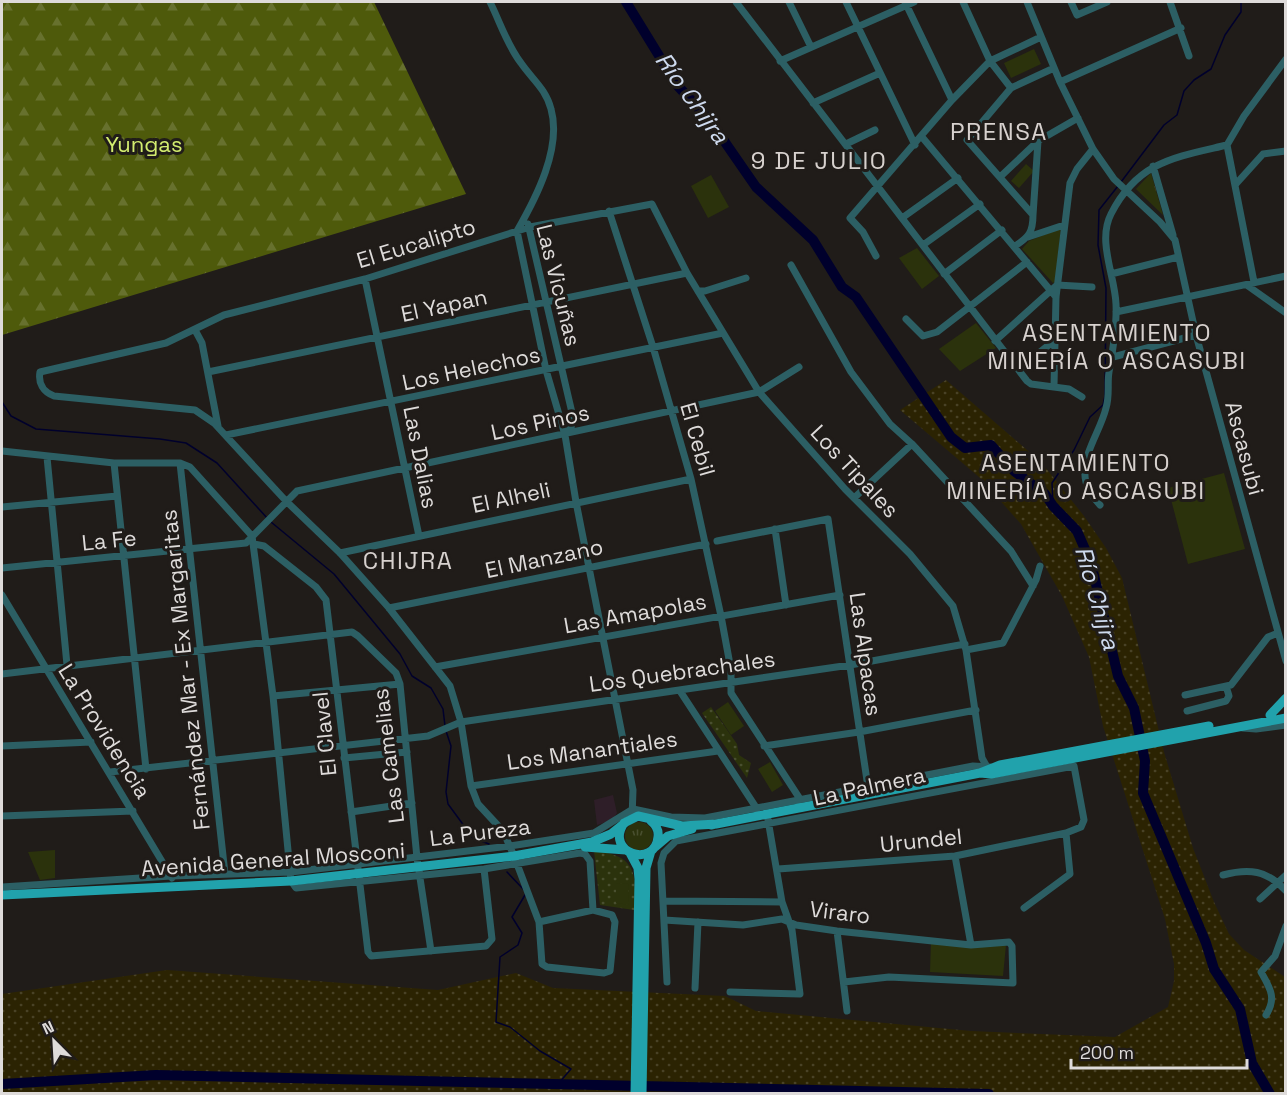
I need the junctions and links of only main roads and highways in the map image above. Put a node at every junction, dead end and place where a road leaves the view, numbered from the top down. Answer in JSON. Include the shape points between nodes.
{"nodes":[{"id":1,"x":1286,"y":698,"type":"edge"},
{"id":2,"x":1286,"y":712,"type":"edge"},
{"id":3,"x":1270,"y":715,"type":"junction"},
{"id":4,"x":1286,"y":718,"type":"edge"},
{"id":5,"x":1170,"y":736,"type":"junction"},
{"id":6,"x":638,"y":816,"type":"junction"},
{"id":7,"x":717,"y":824,"type":"junction"},
{"id":8,"x":653,"y":849,"type":"junction"},
{"id":9,"x":546,"y":851,"type":"junction"},
{"id":10,"x":628,"y":851,"type":"junction"},
{"id":11,"x":2,"y":895,"type":"edge"},
{"id":12,"x":641,"y":967,"type":"junction"},
{"id":13,"x":635,"y":1094,"type":"edge"},
{"id":14,"x":642,"y":1094,"type":"edge"}],
"edges":[{"from":1,"to":3,"type":"main road"},
{"from":2,"to":3,"type":"main road"},
{"from":3,"to":5,"type":"main road"},
{"from":4,"to":5,"type":"main road"},
{"from":5,"to":7,"type":"main road","via":[[1073,758],[990,770],[934,787],[869,790],[825,808],[801,803]]},
{"from":6,"to":7,"type":"main road","via":[[682,826]]},
{"from":6,"to":8,"type":"main road","via":[[658,835]]},
{"from":6,"to":9,"type":"main road","via":[[601,839]]},
{"from":6,"to":10,"type":"main road","via":[[620,838]]},
{"from":7,"to":8,"type":"main road","via":[[675,832]]},
{"from":8,"to":10,"type":"main road","via":[[641,855]]},
{"from":8,"to":12,"type":"main road","via":[[646,868]]},
{"from":9,"to":10,"type":"main road","via":[[586,847]]},
{"from":9,"to":11,"type":"main road","name":"Avenida General Mosconi","via":[[516,860],[358,873]]},
{"from":10,"to":12,"type":"main road","via":[[638,868]]},
{"from":12,"to":13,"type":"main road"},
{"from":12,"to":14,"type":"main road"}]}
